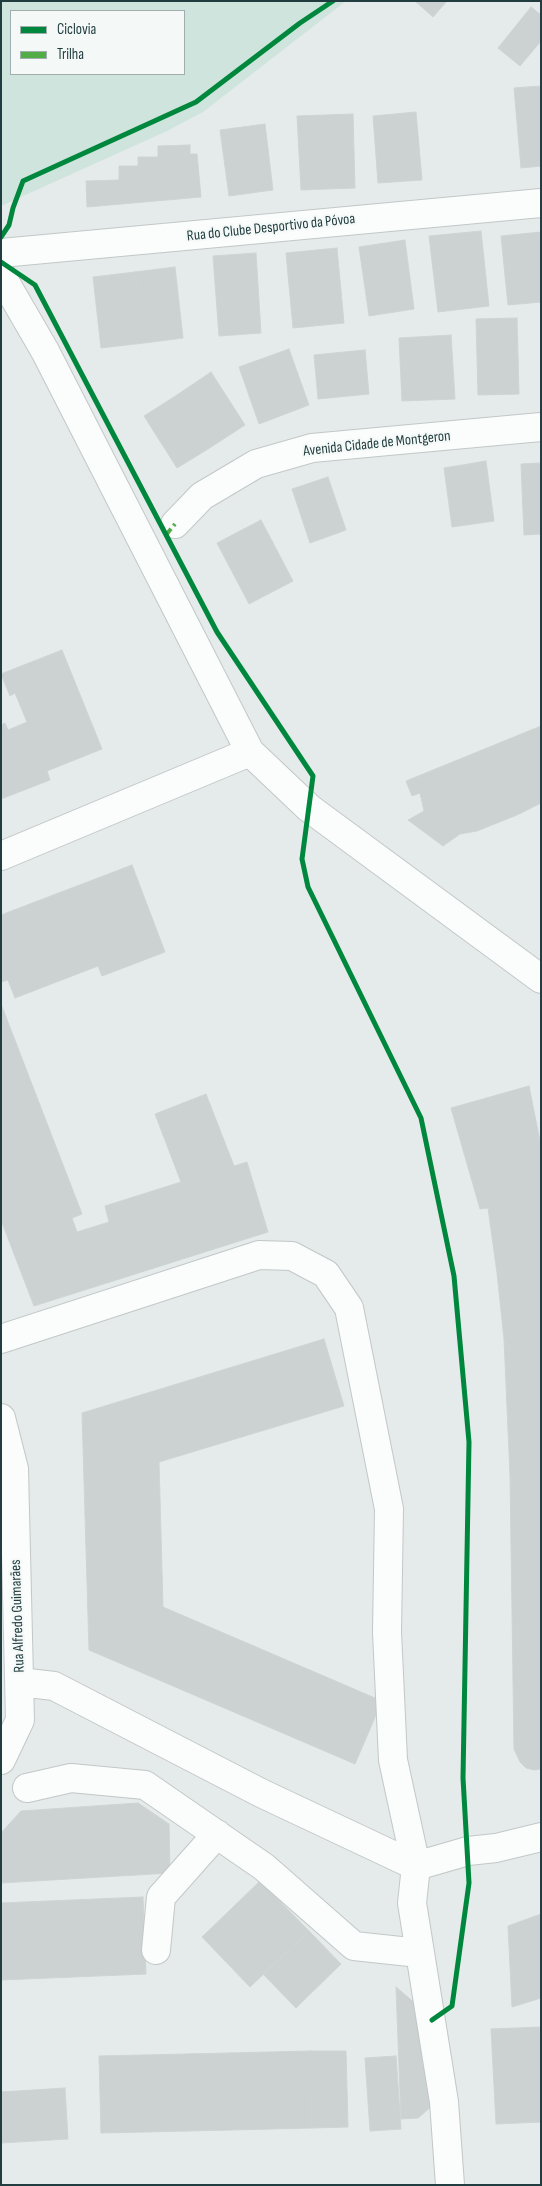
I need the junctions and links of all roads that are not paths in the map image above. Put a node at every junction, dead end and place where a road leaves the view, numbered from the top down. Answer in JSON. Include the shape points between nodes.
{"nodes":[{"id":1,"x":541,"y":202,"type":"edge"},
{"id":2,"x":1,"y":253,"type":"edge"},
{"id":3,"x":1,"y":275,"type":"edge"},
{"id":4,"x":541,"y":427,"type":"edge"},
{"id":5,"x":175,"y":524,"type":"dead end"},
{"id":6,"x":250,"y":752,"type":"junction"},
{"id":7,"x":1,"y":856,"type":"edge"},
{"id":8,"x":541,"y":978,"type":"edge"},
{"id":9,"x":1,"y":1339,"type":"edge"},
{"id":10,"x":2,"y":1425,"type":"edge"},
{"id":11,"x":20,"y":1682,"type":"junction"},
{"id":12,"x":1,"y":1760,"type":"edge"},
{"id":13,"x":27,"y":1788,"type":"dead end"},
{"id":14,"x":217,"y":1834,"type":"junction"},
{"id":15,"x":541,"y":1837,"type":"edge"},
{"id":16,"x":416,"y":1866,"type":"junction"},
{"id":17,"x":156,"y":1950,"type":"dead end"},
{"id":18,"x":419,"y":1953,"type":"junction"},
{"id":19,"x":450,"y":2185,"type":"edge"}],
"edges":[{"from":1,"to":2,"type":"street","name":"Rua do Clube Desportivo da Póvoa"},
{"from":3,"to":6,"type":"street","via":[[45,351]]},
{"from":4,"to":5,"type":"street","name":"Avenida Cidade de Montgeron","via":[[312,448],[256,464],[202,496]]},
{"from":6,"to":7,"type":"street"},
{"from":6,"to":8,"type":"street","via":[[309,808]]},
{"from":9,"to":16,"type":"street","via":[[259,1255],[292,1256],[326,1274],[349,1308],[389,1508],[387,1632],[393,1760]]},
{"from":10,"to":11,"type":"street","name":"Rua Alfredo Guimarães","via":[[14,1469]]},
{"from":11,"to":12,"type":"street","name":"Rua Alfredo Guimarães","via":[[20,1720]]},
{"from":11,"to":16,"type":"street","via":[[54,1686],[261,1793]]},
{"from":13,"to":14,"type":"street","via":[[71,1778],[145,1785]]},
{"from":14,"to":17,"type":"street","via":[[161,1897]]},
{"from":14,"to":18,"type":"street","via":[[264,1867],[354,1946]]},
{"from":15,"to":16,"type":"street","via":[[468,1851]]},
{"from":16,"to":18,"type":"street","via":[[412,1903]]},
{"from":18,"to":19,"type":"street","via":[[444,2102]]}]}
